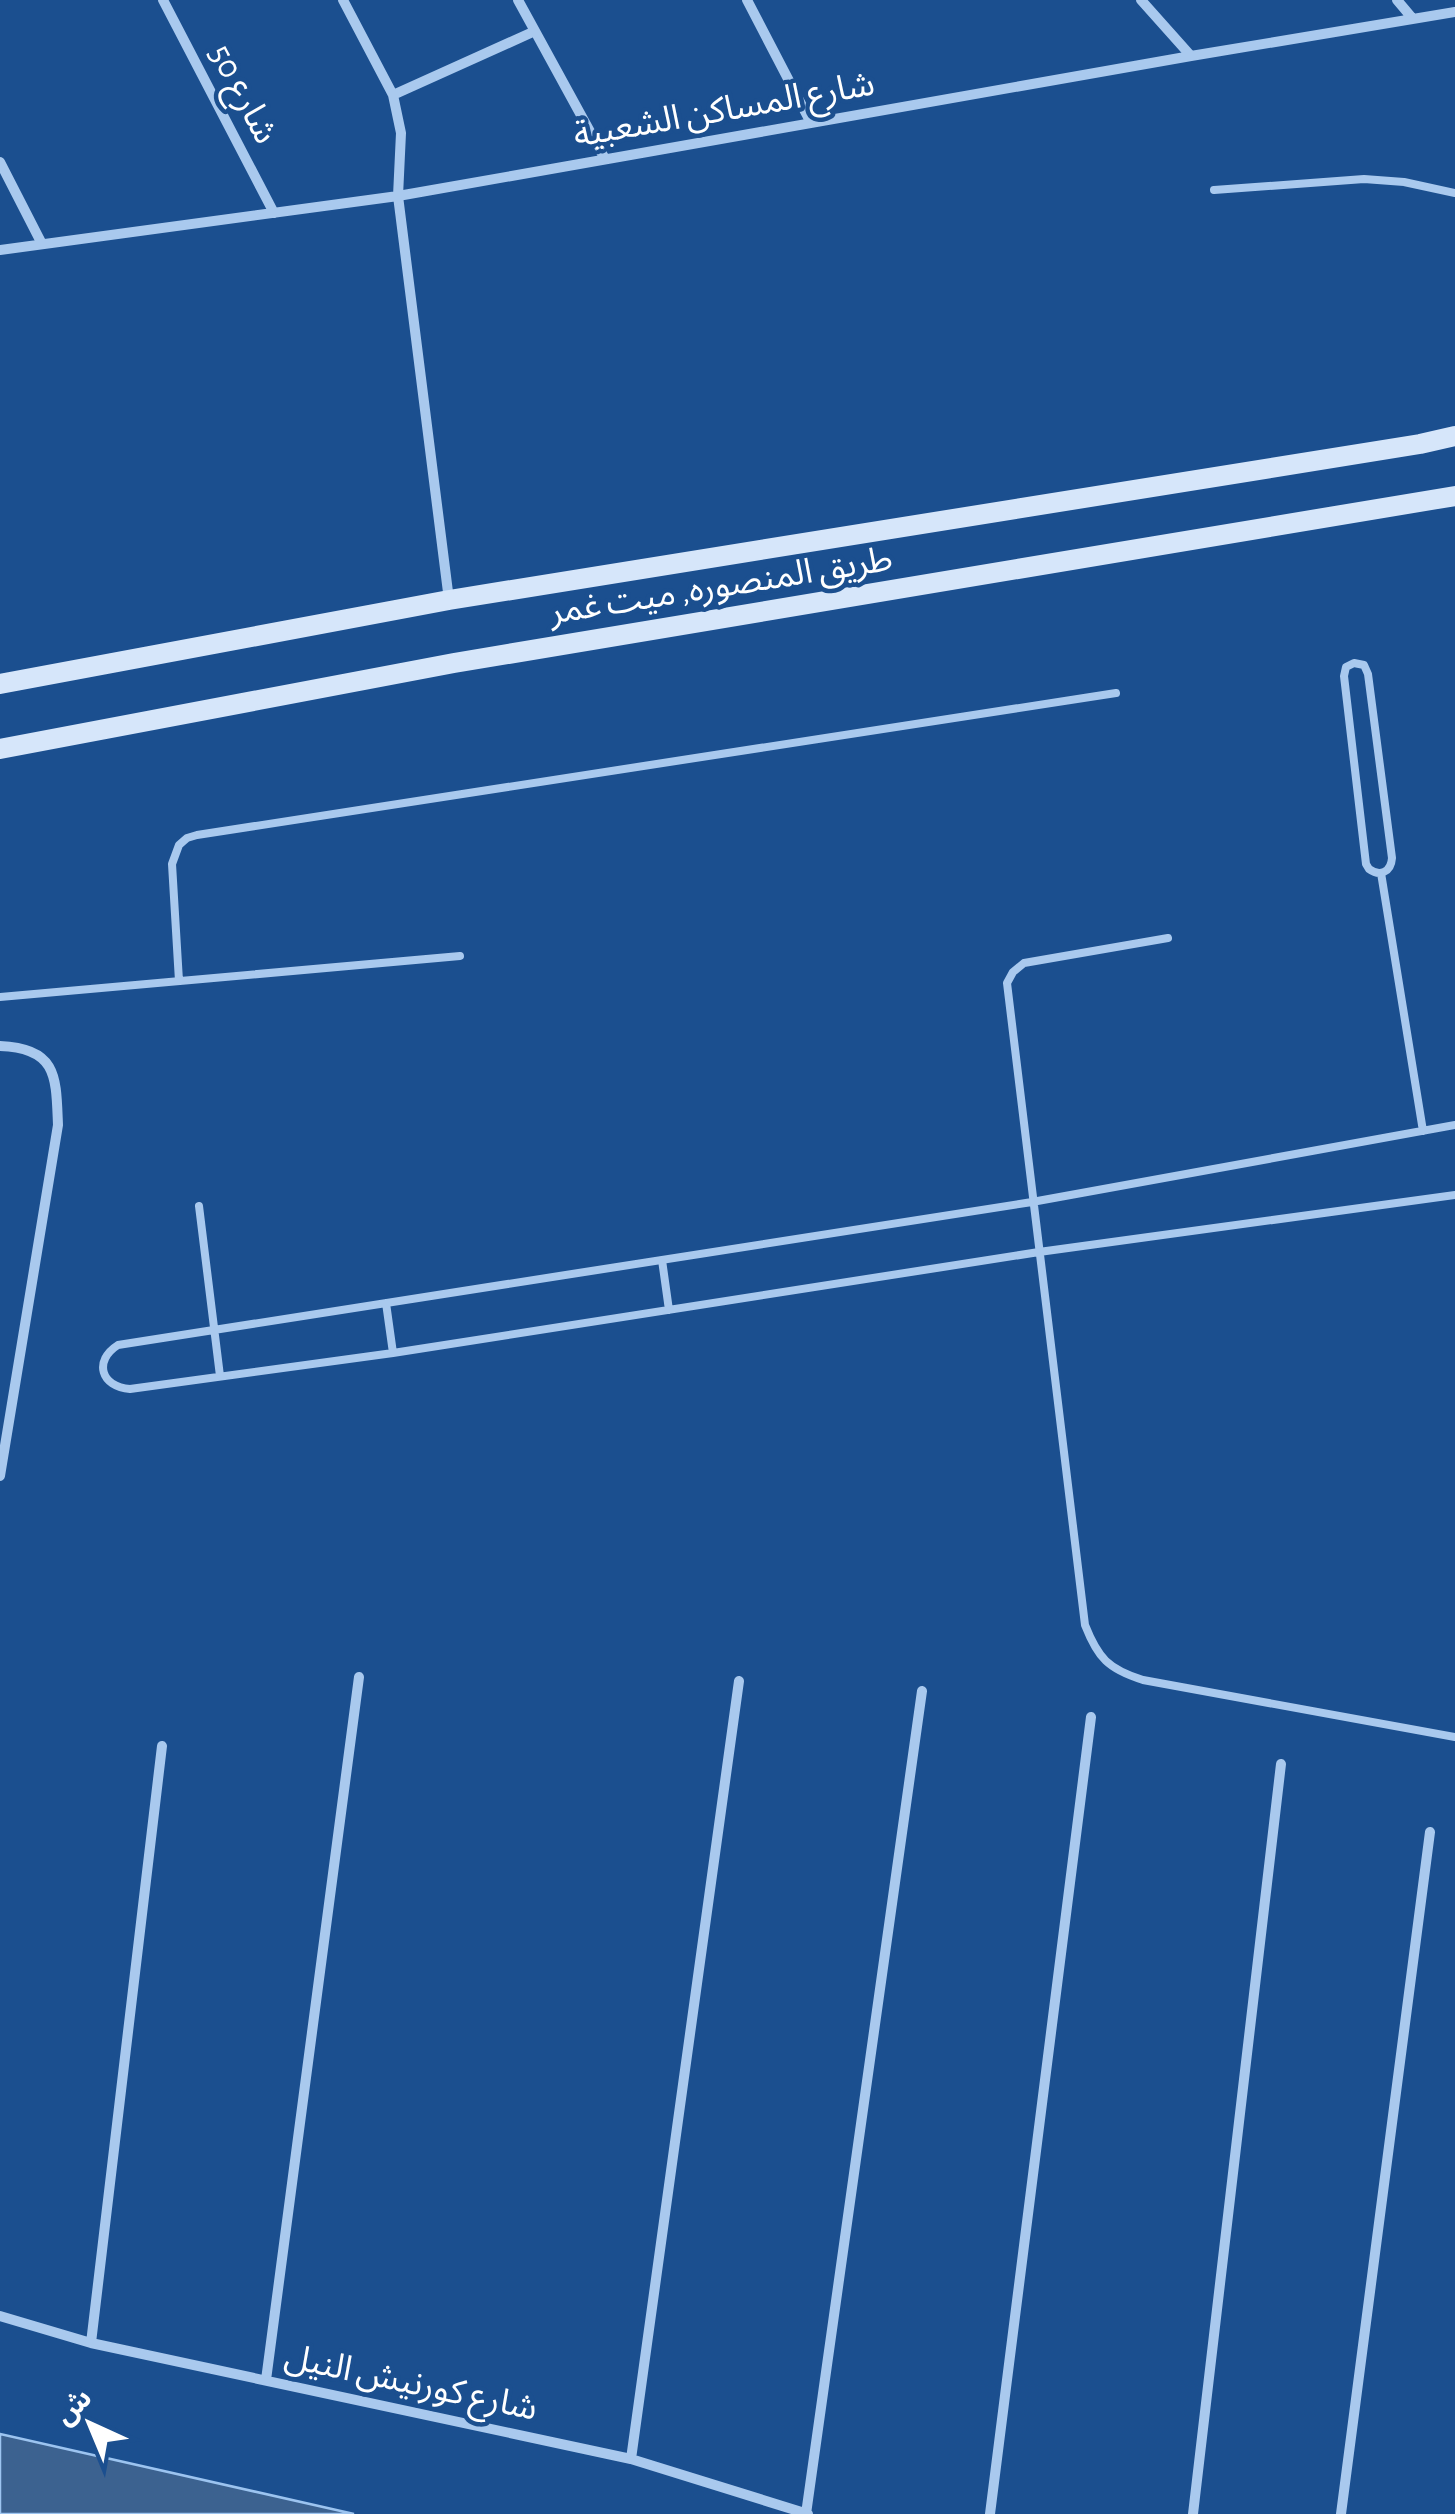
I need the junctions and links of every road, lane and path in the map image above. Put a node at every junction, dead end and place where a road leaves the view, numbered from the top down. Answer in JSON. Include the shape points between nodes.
{"nodes":[{"id":1,"x":163,"y":0,"type":"edge"},
{"id":2,"x":343,"y":0,"type":"edge"},
{"id":3,"x":518,"y":0,"type":"edge"},
{"id":4,"x":747,"y":0,"type":"edge"},
{"id":5,"x":1142,"y":0,"type":"edge"},
{"id":6,"x":1397,"y":0,"type":"edge"},
{"id":7,"x":1455,"y":12,"type":"edge"},
{"id":8,"x":1413,"y":19,"type":"junction"},
{"id":9,"x":535,"y":31,"type":"junction"},
{"id":10,"x":1191,"y":56,"type":"junction"},
{"id":11,"x":392,"y":95,"type":"junction"},
{"id":12,"x":811,"y":123,"type":"junction"},
{"id":13,"x":605,"y":159,"type":"junction"},
{"id":14,"x":0,"y":162,"type":"edge"},
{"id":15,"x":1214,"y":190,"type":"dead end"},
{"id":16,"x":1455,"y":193,"type":"edge"},
{"id":17,"x":398,"y":196,"type":"junction"},
{"id":18,"x":274,"y":212,"type":"junction"},
{"id":19,"x":42,"y":244,"type":"junction"},
{"id":20,"x":0,"y":250,"type":"edge"},
{"id":21,"x":1455,"y":436,"type":"edge"},
{"id":22,"x":1455,"y":496,"type":"edge"},
{"id":23,"x":448,"y":600,"type":"junction"},
{"id":24,"x":0,"y":684,"type":"edge"},
{"id":25,"x":1116,"y":694,"type":"dead end"},
{"id":26,"x":0,"y":749,"type":"edge"},
{"id":27,"x":1381,"y":873,"type":"junction"},
{"id":28,"x":1168,"y":938,"type":"dead end"},
{"id":29,"x":460,"y":956,"type":"dead end"},
{"id":30,"x":179,"y":982,"type":"junction"},
{"id":31,"x":0,"y":998,"type":"edge"},
{"id":32,"x":0,"y":1046,"type":"edge"},
{"id":33,"x":1455,"y":1125,"type":"edge"},
{"id":34,"x":1423,"y":1130,"type":"junction"},
{"id":35,"x":1455,"y":1195,"type":"edge"},
{"id":36,"x":1032,"y":1202,"type":"junction"},
{"id":37,"x":199,"y":1206,"type":"dead end"},
{"id":38,"x":1039,"y":1252,"type":"junction"},
{"id":39,"x":662,"y":1260,"type":"junction"},
{"id":40,"x":386,"y":1303,"type":"junction"},
{"id":41,"x":669,"y":1310,"type":"junction"},
{"id":42,"x":214,"y":1330,"type":"junction"},
{"id":43,"x":394,"y":1353,"type":"junction"},
{"id":44,"x":220,"y":1376,"type":"junction"},
{"id":45,"x":0,"y":1476,"type":"edge"},
{"id":46,"x":359,"y":1677,"type":"dead end"},
{"id":47,"x":738,"y":1681,"type":"dead end"},
{"id":48,"x":922,"y":1691,"type":"dead end"},
{"id":49,"x":1090,"y":1718,"type":"dead end"},
{"id":50,"x":1455,"y":1737,"type":"edge"},
{"id":51,"x":162,"y":1746,"type":"dead end"},
{"id":52,"x":1281,"y":1764,"type":"dead end"},
{"id":53,"x":1430,"y":1832,"type":"dead end"},
{"id":54,"x":0,"y":2316,"type":"edge"},
{"id":55,"x":92,"y":2343,"type":"junction"},
{"id":56,"x":266,"y":2380,"type":"junction"},
{"id":57,"x":631,"y":2459,"type":"junction"},
{"id":58,"x":807,"y":2514,"type":"edge"},
{"id":59,"x":990,"y":2514,"type":"edge"},
{"id":60,"x":1193,"y":2514,"type":"edge"},
{"id":61,"x":1341,"y":2514,"type":"edge"}],
"edges":[{"from":1,"to":18,"type":"street","name":"شارع 50"},
{"from":2,"to":11,"type":"street"},
{"from":3,"to":9,"type":"street"},
{"from":4,"to":12,"type":"street"},
{"from":5,"to":10,"type":"street"},
{"from":6,"to":8,"type":"street"},
{"from":7,"to":8,"type":"street","name":"شارع المساكن الشعبية"},
{"from":8,"to":10,"type":"street","name":"شارع المساكن الشعبية"},
{"from":9,"to":11,"type":"street"},
{"from":9,"to":13,"type":"street"},
{"from":10,"to":12,"type":"street","name":"شارع المساكن الشعبية"},
{"from":11,"to":17,"type":"street","via":[[401,132]]},
{"from":12,"to":13,"type":"street","name":"شارع المساكن الشعبية"},
{"from":13,"to":17,"type":"street","name":"شارع المساكن الشعبية"},
{"from":14,"to":19,"type":"street"},
{"from":15,"to":16,"type":"lane","via":[[1364,179]]},
{"from":17,"to":18,"type":"street","name":"شارع المساكن الشعبية"},
{"from":17,"to":23,"type":"street"},
{"from":18,"to":19,"type":"street","name":"شارع المساكن الشعبية"},
{"from":19,"to":20,"type":"street","name":"شارع المساكن الشعبية"},
{"from":21,"to":23,"type":"main road","name":"طريق المنصوره, ميت غمر"},
{"from":22,"to":26,"type":"main road","name":"طريق المنصوره, ميت غمر","via":[[454,663]]},
{"from":23,"to":24,"type":"main road","name":"طريق المنصوره, ميت غمر"},
{"from":25,"to":30,"type":"lane","via":[[187,838],[172,864]]},
{"from":27,"to":27,"type":"lane","via":[[1392,858],[1368,674],[1354,663],[1344,676],[1366,864]]},
{"from":27,"to":34,"type":"lane"},
{"from":28,"to":36,"type":"lane","via":[[1024,963],[1007,983]]},
{"from":29,"to":30,"type":"lane"},
{"from":30,"to":31,"type":"lane"},
{"from":32,"to":45,"type":"street","via":[[46,1060],[56,1081],[58,1125]]},
{"from":33,"to":34,"type":"lane"},
{"from":34,"to":36,"type":"lane"},
{"from":35,"to":38,"type":"lane"},
{"from":36,"to":38,"type":"lane"},
{"from":36,"to":39,"type":"lane"},
{"from":37,"to":42,"type":"lane"},
{"from":38,"to":41,"type":"lane"},
{"from":38,"to":50,"type":"lane","via":[[1084,1626],[1094,1650],[1143,1680]]},
{"from":39,"to":40,"type":"lane"},
{"from":39,"to":41,"type":"lane"},
{"from":40,"to":42,"type":"lane"},
{"from":40,"to":43,"type":"lane"},
{"from":41,"to":43,"type":"lane"},
{"from":42,"to":44,"type":"lane"},
{"from":42,"to":44,"type":"lane","via":[[118,1345],[108,1351],[104,1372],[119,1388]]},
{"from":43,"to":44,"type":"lane"},
{"from":46,"to":56,"type":"street"},
{"from":47,"to":57,"type":"street"},
{"from":48,"to":58,"type":"street"},
{"from":49,"to":59,"type":"street"},
{"from":51,"to":55,"type":"street"},
{"from":52,"to":60,"type":"street"},
{"from":53,"to":61,"type":"street"},
{"from":54,"to":55,"type":"street","name":"شارع كورنيش النيل"},
{"from":55,"to":56,"type":"street","name":"شارع كورنيش النيل"},
{"from":56,"to":57,"type":"street","name":"شارع كورنيش النيل"},
{"from":57,"to":58,"type":"street","name":"شارع كورنيش النيل"}]}
